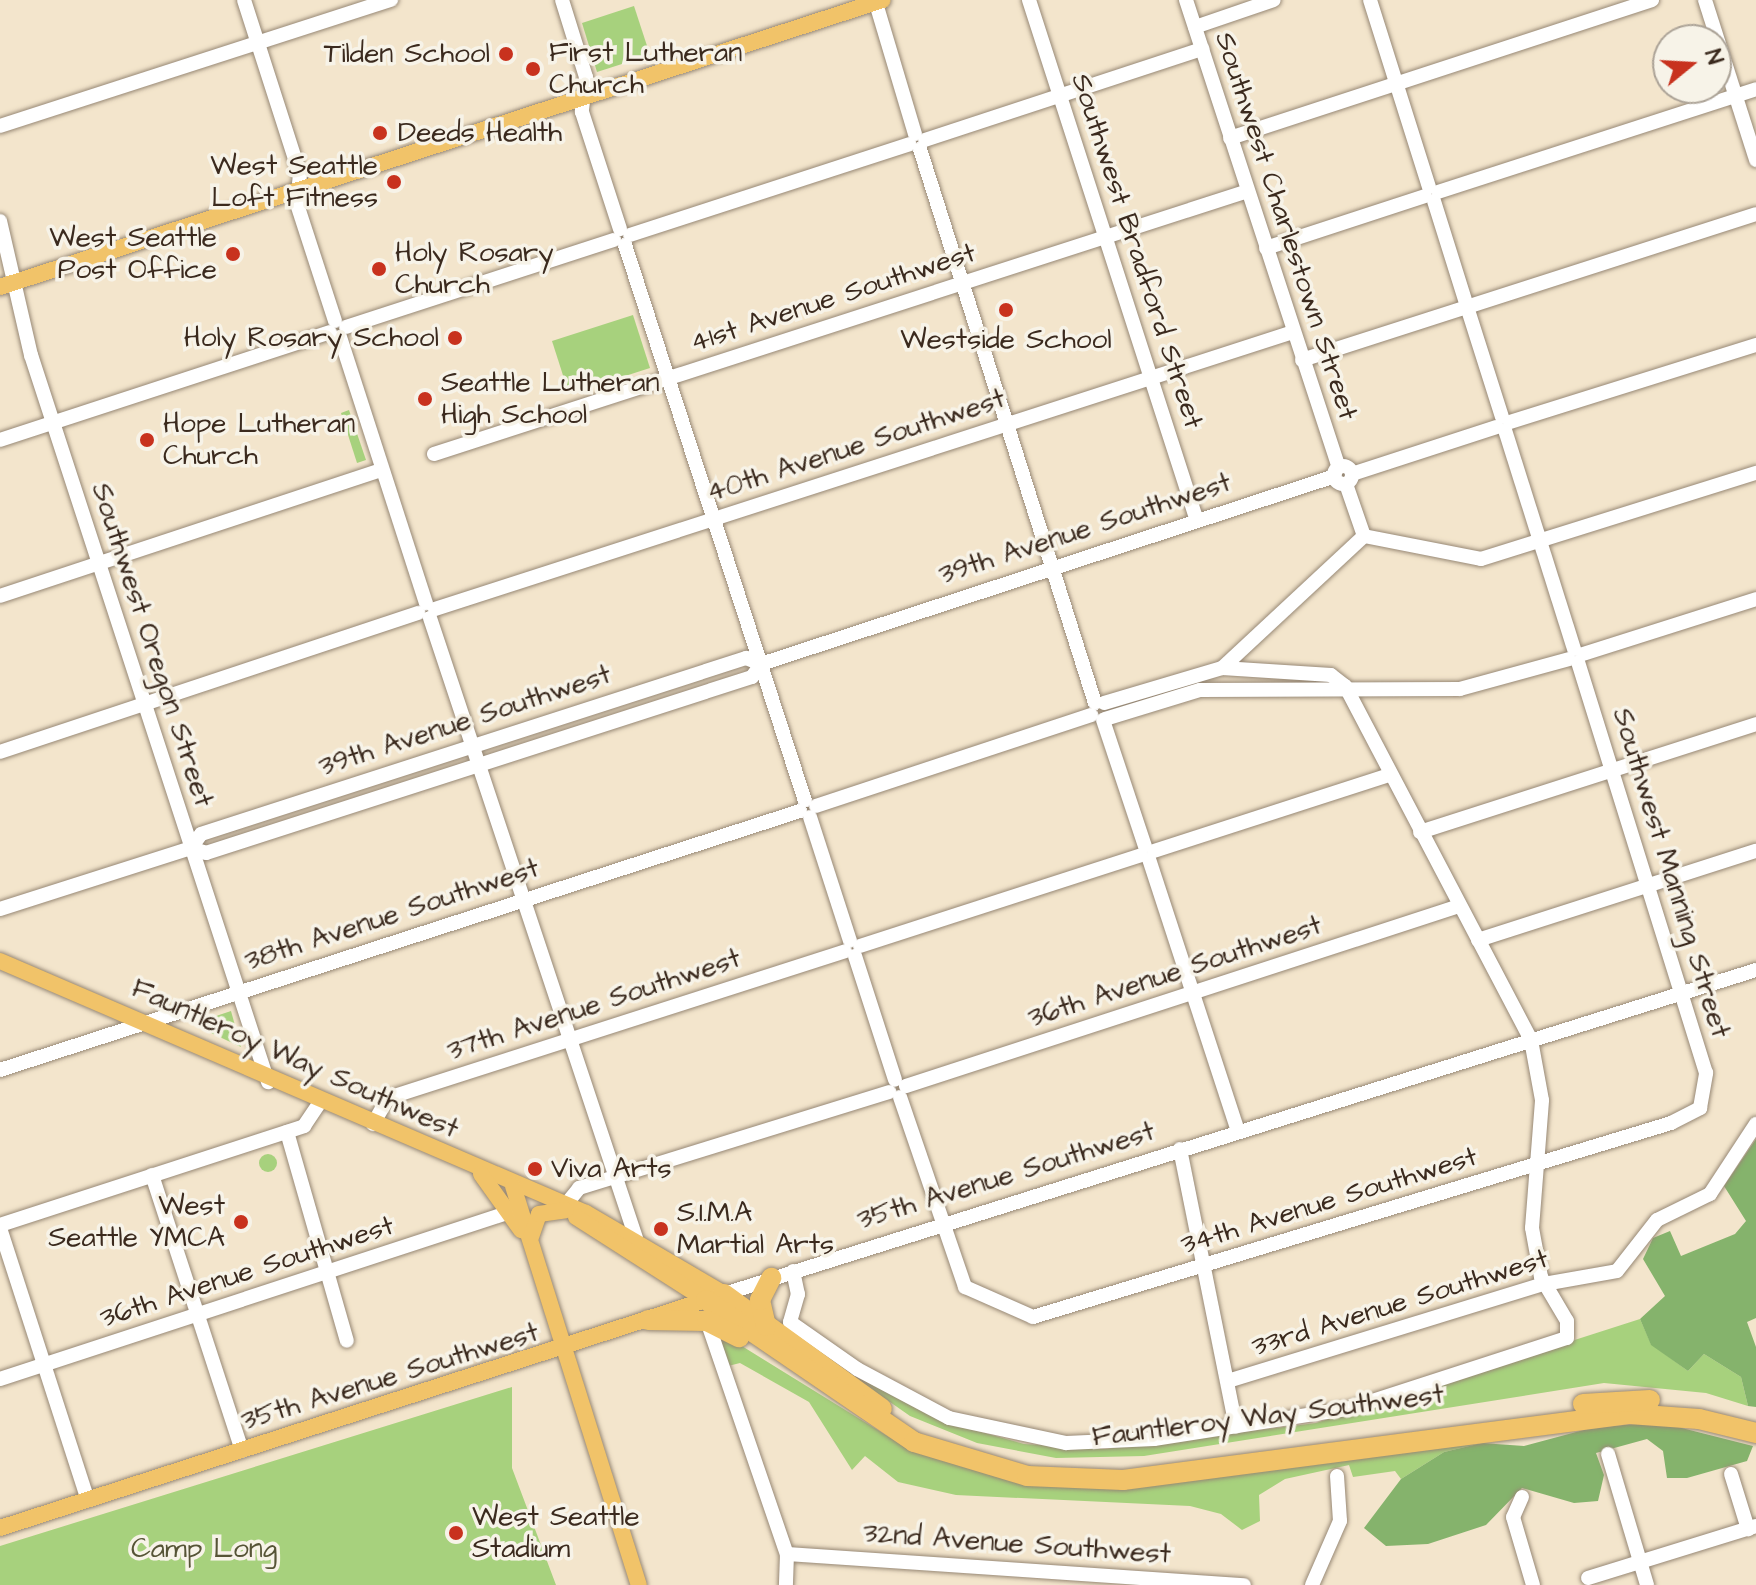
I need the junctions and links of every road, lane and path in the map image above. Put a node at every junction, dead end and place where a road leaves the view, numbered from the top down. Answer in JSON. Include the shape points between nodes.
{"nodes":[{"id":1,"x":244,"y":0,"type":"edge"},
{"id":2,"x":391,"y":0,"type":"edge"},
{"id":3,"x":562,"y":0,"type":"edge"},
{"id":4,"x":1029,"y":0,"type":"edge"},
{"id":5,"x":1186,"y":0,"type":"edge"},
{"id":6,"x":1274,"y":0,"type":"edge"},
{"id":7,"x":1370,"y":0,"type":"edge"},
{"id":8,"x":1652,"y":0,"type":"edge"},
{"id":9,"x":1705,"y":0,"type":"edge"},
{"id":10,"x":878,"y":1,"type":"edge"},
{"id":11,"x":1195,"y":27,"type":"junction"},
{"id":12,"x":257,"y":43,"type":"junction"},
{"id":13,"x":1202,"y":49,"type":"junction"},
{"id":14,"x":1397,"y":83,"type":"junction"},
{"id":15,"x":1756,"y":89,"type":"edge"},
{"id":16,"x":584,"y":95,"type":"junction"},
{"id":17,"x":1060,"y":96,"type":"junction"},
{"id":18,"x":1735,"y":96,"type":"junction"},
{"id":19,"x":0,"y":126,"type":"edge"},
{"id":20,"x":1230,"y":138,"type":"junction"},
{"id":21,"x":918,"y":142,"type":"junction"},
{"id":22,"x":1756,"y":160,"type":"edge"},
{"id":23,"x":300,"y":188,"type":"junction"},
{"id":24,"x":1248,"y":191,"type":"junction"},
{"id":25,"x":1431,"y":194,"type":"junction"},
{"id":26,"x":1756,"y":214,"type":"edge"},
{"id":27,"x":0,"y":221,"type":"edge"},
{"id":28,"x":1106,"y":237,"type":"junction"},
{"id":29,"x":622,"y":238,"type":"junction"},
{"id":30,"x":1266,"y":248,"type":"junction"},
{"id":31,"x":963,"y":283,"type":"junction"},
{"id":32,"x":6,"y":285,"type":"edge"},
{"id":33,"x":1467,"y":307,"type":"junction"},
{"id":34,"x":338,"y":329,"type":"junction"},
{"id":35,"x":1293,"y":332,"type":"junction"},
{"id":36,"x":1756,"y":345,"type":"edge"},
{"id":37,"x":1302,"y":360,"type":"junction"},
{"id":38,"x":1151,"y":378,"type":"junction"},
{"id":39,"x":668,"y":379,"type":"junction"},
{"id":40,"x":53,"y":422,"type":"junction"},
{"id":41,"x":1009,"y":424,"type":"junction"},
{"id":42,"x":1504,"y":424,"type":"junction"},
{"id":43,"x":0,"y":440,"type":"edge"},
{"id":44,"x":434,"y":454,"type":"dead end"},
{"id":45,"x":382,"y":470,"type":"junction"},
{"id":46,"x":1756,"y":473,"type":"edge"},
{"id":47,"x":1343,"y":475,"type":"junction"},
{"id":48,"x":1196,"y":518,"type":"junction"},
{"id":49,"x":714,"y":519,"type":"junction"},
{"id":50,"x":1364,"y":536,"type":"junction"},
{"id":51,"x":1540,"y":541,"type":"junction"},
{"id":52,"x":100,"y":562,"type":"junction"},
{"id":53,"x":1052,"y":566,"type":"junction"},
{"id":54,"x":0,"y":596,"type":"edge"},
{"id":55,"x":1756,"y":599,"type":"edge"},
{"id":56,"x":428,"y":610,"type":"junction"},
{"id":57,"x":1576,"y":656,"type":"junction"},
{"id":58,"x":761,"y":664,"type":"junction"},
{"id":59,"x":1222,"y":668,"type":"junction"},
{"id":60,"x":1345,"y":686,"type":"junction"},
{"id":61,"x":145,"y":704,"type":"junction"},
{"id":62,"x":1100,"y":712,"type":"junction"},
{"id":63,"x":1756,"y":724,"type":"edge"},
{"id":64,"x":473,"y":746,"type":"junction"},
{"id":65,"x":0,"y":752,"type":"edge"},
{"id":66,"x":479,"y":765,"type":"junction"},
{"id":67,"x":1611,"y":771,"type":"junction"},
{"id":68,"x":1389,"y":775,"type":"junction"},
{"id":69,"x":808,"y":808,"type":"junction"},
{"id":70,"x":1420,"y":832,"type":"junction"},
{"id":71,"x":191,"y":848,"type":"junction"},
{"id":72,"x":1756,"y":851,"type":"edge"},
{"id":73,"x":1147,"y":853,"type":"junction"},
{"id":74,"x":1647,"y":886,"type":"junction"},
{"id":75,"x":523,"y":901,"type":"junction"},
{"id":76,"x":1459,"y":906,"type":"junction"},
{"id":77,"x":0,"y":909,"type":"edge"},
{"id":78,"x":1478,"y":940,"type":"junction"},
{"id":79,"x":852,"y":949,"type":"junction"},
{"id":80,"x":0,"y":961,"type":"edge"},
{"id":81,"x":1756,"y":970,"type":"edge"},
{"id":82,"x":237,"y":992,"type":"junction"},
{"id":83,"x":1681,"y":993,"type":"junction"},
{"id":84,"x":1193,"y":994,"type":"junction"},
{"id":85,"x":143,"y":1022,"type":"junction"},
{"id":86,"x":1531,"y":1040,"type":"junction"},
{"id":87,"x":568,"y":1042,"type":"junction"},
{"id":88,"x":0,"y":1070,"type":"edge"},
{"id":89,"x":268,"y":1082,"type":"junction"},
{"id":90,"x":898,"y":1089,"type":"junction"},
{"id":91,"x":1706,"y":1100,"type":"joint"},
{"id":92,"x":320,"y":1102,"type":"junction"},
{"id":93,"x":373,"y":1124,"type":"junction"},
{"id":94,"x":1756,"y":1124,"type":"edge"},
{"id":95,"x":1238,"y":1131,"type":"junction"},
{"id":96,"x":287,"y":1132,"type":"junction"},
{"id":97,"x":1180,"y":1149,"type":"junction"},
{"id":98,"x":1536,"y":1165,"type":"junction"},
{"id":99,"x":477,"y":1170,"type":"junction"},
{"id":100,"x":152,"y":1175,"type":"junction"},
{"id":101,"x":613,"y":1178,"type":"junction"},
{"id":102,"x":513,"y":1186,"type":"junction"},
{"id":103,"x":565,"y":1209,"type":"junction"},
{"id":104,"x":517,"y":1214,"type":"junction"},
{"id":105,"x":942,"y":1223,"type":"junction"},
{"id":106,"x":0,"y":1226,"type":"edge"},
{"id":107,"x":636,"y":1238,"type":"junction"},
{"id":108,"x":532,"y":1246,"type":"junction"},
{"id":109,"x":1204,"y":1266,"type":"junction"},
{"id":110,"x":793,"y":1271,"type":"junction"},
{"id":111,"x":330,"y":1272,"type":"junction"},
{"id":112,"x":771,"y":1278,"type":"junction"},
{"id":113,"x":1544,"y":1284,"type":"junction"},
{"id":114,"x":712,"y":1305,"type":"junction"},
{"id":115,"x":198,"y":1316,"type":"junction"},
{"id":116,"x":648,"y":1320,"type":"joint"},
{"id":117,"x":766,"y":1326,"type":"junction"},
{"id":118,"x":347,"y":1341,"type":"dead end"},
{"id":119,"x":564,"y":1349,"type":"junction"},
{"id":120,"x":45,"y":1365,"type":"junction"},
{"id":121,"x":0,"y":1379,"type":"edge"},
{"id":122,"x":1228,"y":1381,"type":"junction"},
{"id":123,"x":1236,"y":1426,"type":"junction"},
{"id":124,"x":1754,"y":1428,"type":"edge"},
{"id":125,"x":242,"y":1451,"type":"junction"},
{"id":126,"x":1608,"y":1454,"type":"dead end"},
{"id":127,"x":1731,"y":1474,"type":"dead end"},
{"id":128,"x":1337,"y":1476,"type":"dead end"},
{"id":129,"x":1522,"y":1497,"type":"dead end"},
{"id":130,"x":88,"y":1500,"type":"junction"},
{"id":131,"x":0,"y":1528,"type":"edge"},
{"id":132,"x":1752,"y":1528,"type":"edge"},
{"id":133,"x":787,"y":1554,"type":"junction"},
{"id":134,"x":1640,"y":1562,"type":"junction"},
{"id":135,"x":1588,"y":1578,"type":"dead end"},
{"id":136,"x":639,"y":1585,"type":"edge"},
{"id":137,"x":786,"y":1585,"type":"edge"},
{"id":138,"x":1244,"y":1585,"type":"edge"},
{"id":139,"x":1312,"y":1585,"type":"edge"},
{"id":140,"x":1533,"y":1585,"type":"edge"},
{"id":141,"x":1647,"y":1585,"type":"edge"}],
"edges":[{"from":1,"to":12,"type":"street"},
{"from":2,"to":12,"type":"street"},
{"from":3,"to":16,"type":"street","via":[[586,77]]},
{"from":4,"to":17,"type":"street","name":"Southwest Bradford Street"},
{"from":5,"to":11,"type":"street","name":"Southwest Charlestown Street"},
{"from":6,"to":11,"type":"street"},
{"from":7,"to":14,"type":"street","name":"Southwest Manning Street"},
{"from":8,"to":14,"type":"street"},
{"from":9,"to":18,"type":"street"},
{"from":10,"to":16,"type":"main road"},
{"from":10,"to":21,"type":"street"},
{"from":11,"to":13,"type":"street","name":"Southwest Charlestown Street"},
{"from":12,"to":19,"type":"street"},
{"from":12,"to":23,"type":"street"},
{"from":13,"to":17,"type":"street"},
{"from":13,"to":20,"type":"street","name":"Southwest Charlestown Street"},
{"from":14,"to":20,"type":"street"},
{"from":14,"to":25,"type":"street","name":"Southwest Manning Street"},
{"from":15,"to":18,"type":"street"},
{"from":16,"to":23,"type":"main road"},
{"from":16,"to":29,"type":"street","via":[[582,112]]},
{"from":17,"to":21,"type":"street"},
{"from":17,"to":28,"type":"street","name":"Southwest Bradford Street"},
{"from":18,"to":22,"type":"street"},
{"from":18,"to":25,"type":"street"},
{"from":20,"to":24,"type":"street","name":"Southwest Charlestown Street"},
{"from":21,"to":29,"type":"street"},
{"from":21,"to":31,"type":"street"},
{"from":23,"to":32,"type":"main road"},
{"from":23,"to":34,"type":"street","via":[[297,204]]},
{"from":24,"to":28,"type":"street","name":"41st Avenue Southwest"},
{"from":24,"to":30,"type":"street","name":"Southwest Charlestown Street"},
{"from":25,"to":30,"type":"street"},
{"from":25,"to":33,"type":"street","name":"Southwest Manning Street"},
{"from":26,"to":33,"type":"street"},
{"from":27,"to":32,"type":"street","name":"Southwest Oregon Street"},
{"from":28,"to":31,"type":"street","name":"41st Avenue Southwest"},
{"from":28,"to":38,"type":"street","name":"Southwest Bradford Street"},
{"from":29,"to":34,"type":"street"},
{"from":29,"to":39,"type":"street"},
{"from":30,"to":35,"type":"street","name":"Southwest Charlestown Street"},
{"from":31,"to":39,"type":"street","name":"41st Avenue Southwest"},
{"from":31,"to":41,"type":"street"},
{"from":32,"to":40,"type":"street","name":"Southwest Oregon Street"},
{"from":33,"to":37,"type":"street"},
{"from":33,"to":42,"type":"street","name":"Southwest Manning Street"},
{"from":34,"to":40,"type":"street"},
{"from":34,"to":45,"type":"street"},
{"from":35,"to":37,"type":"street","name":"Southwest Charlestown Street"},
{"from":35,"to":38,"type":"street","name":"40th Avenue Southwest"},
{"from":36,"to":42,"type":"street","name":"39th Avenue Southwest"},
{"from":37,"to":47,"type":"street","name":"Southwest Charlestown Street"},
{"from":38,"to":41,"type":"street","name":"40th Avenue Southwest"},
{"from":38,"to":48,"type":"street","name":"Southwest Bradford Street"},
{"from":39,"to":44,"type":"street","name":"41st Avenue Southwest"},
{"from":39,"to":49,"type":"street"},
{"from":40,"to":43,"type":"street"},
{"from":40,"to":52,"type":"street","name":"Southwest Oregon Street"},
{"from":41,"to":49,"type":"street","name":"40th Avenue Southwest"},
{"from":41,"to":53,"type":"street"},
{"from":42,"to":47,"type":"street","name":"39th Avenue Southwest"},
{"from":42,"to":51,"type":"street","name":"Southwest Manning Street"},
{"from":45,"to":52,"type":"street"},
{"from":45,"to":56,"type":"street"},
{"from":46,"to":51,"type":"street"},
{"from":47,"to":48,"type":"street","name":"39th Avenue Southwest"},
{"from":47,"to":50,"type":"street","name":"Southwest Charlestown Street"},
{"from":48,"to":53,"type":"street","name":"39th Avenue Southwest"},
{"from":49,"to":56,"type":"street","name":"40th Avenue Southwest"},
{"from":49,"to":58,"type":"street"},
{"from":50,"to":51,"type":"street","via":[[1469,561]]},
{"from":50,"to":59,"type":"street"},
{"from":51,"to":57,"type":"street","name":"Southwest Manning Street"},
{"from":52,"to":54,"type":"street"},
{"from":52,"to":61,"type":"street","name":"Southwest Oregon Street"},
{"from":53,"to":58,"type":"street","name":"39th Avenue Southwest"},
{"from":53,"to":62,"type":"street"},
{"from":55,"to":57,"type":"street"},
{"from":56,"to":61,"type":"street","name":"40th Avenue Southwest"},
{"from":56,"to":64,"type":"street"},
{"from":57,"to":60,"type":"street","via":[[1460,689]]},
{"from":57,"to":67,"type":"street","name":"Southwest Manning Street"},
{"from":58,"to":64,"type":"street","name":"39th Avenue Southwest","via":[[746,658]]},
{"from":58,"to":66,"type":"street","name":"39th Avenue Southwest","via":[[752,677]]},
{"from":58,"to":69,"type":"street"},
{"from":59,"to":60,"type":"street","via":[[1331,675]]},
{"from":59,"to":62,"type":"street"},
{"from":60,"to":62,"type":"street","via":[[1332,694],[1200,690]]},
{"from":60,"to":68,"type":"street"},
{"from":61,"to":65,"type":"street","name":"40th Avenue Southwest"},
{"from":61,"to":71,"type":"street","name":"Southwest Oregon Street"},
{"from":62,"to":69,"type":"street","name":"38th Avenue Southwest"},
{"from":62,"to":73,"type":"street"},
{"from":63,"to":67,"type":"street"},
{"from":64,"to":66,"type":"street"},
{"from":64,"to":71,"type":"street","name":"39th Avenue Southwest","via":[[201,834]]},
{"from":66,"to":71,"type":"street","name":"39th Avenue Southwest","via":[[206,853]]},
{"from":66,"to":75,"type":"street"},
{"from":67,"to":70,"type":"street"},
{"from":67,"to":74,"type":"street","name":"Southwest Manning Street"},
{"from":68,"to":70,"type":"street"},
{"from":68,"to":73,"type":"street","name":"37th Avenue Southwest"},
{"from":69,"to":75,"type":"street","name":"38th Avenue Southwest"},
{"from":69,"to":79,"type":"street"},
{"from":70,"to":76,"type":"street"},
{"from":71,"to":77,"type":"street","name":"39th Avenue Southwest"},
{"from":71,"to":82,"type":"street","name":"Southwest Oregon Street"},
{"from":72,"to":74,"type":"street"},
{"from":73,"to":79,"type":"street","name":"37th Avenue Southwest"},
{"from":73,"to":84,"type":"street"},
{"from":74,"to":78,"type":"street"},
{"from":74,"to":83,"type":"street","name":"Southwest Manning Street"},
{"from":75,"to":82,"type":"street","name":"38th Avenue Southwest"},
{"from":75,"to":87,"type":"street"},
{"from":76,"to":78,"type":"street"},
{"from":76,"to":84,"type":"street","name":"36th Avenue Southwest"},
{"from":78,"to":86,"type":"street"},
{"from":79,"to":87,"type":"street","name":"37th Avenue Southwest"},
{"from":79,"to":90,"type":"street"},
{"from":80,"to":85,"type":"main road","name":"Fauntleroy Way Southwest"},
{"from":81,"to":83,"type":"street","name":"35th Avenue Southwest"},
{"from":82,"to":85,"type":"street","name":"38th Avenue Southwest"},
{"from":82,"to":89,"type":"street","name":"Southwest Oregon Street"},
{"from":83,"to":86,"type":"street","name":"35th Avenue Southwest"},
{"from":83,"to":91,"type":"street","name":"Southwest Manning Street","via":[[1706,1073]]},
{"from":84,"to":90,"type":"street","name":"36th Avenue Southwest"},
{"from":84,"to":95,"type":"street"},
{"from":85,"to":88,"type":"street","name":"38th Avenue Southwest"},
{"from":85,"to":89,"type":"main road","name":"Fauntleroy Way Southwest"},
{"from":86,"to":95,"type":"street","name":"35th Avenue Southwest"},
{"from":86,"to":98,"type":"street","via":[[1542,1100]]},
{"from":87,"to":93,"type":"street","name":"37th Avenue Southwest","via":[[388,1098]]},
{"from":87,"to":101,"type":"street"},
{"from":89,"to":92,"type":"main road","name":"Fauntleroy Way Southwest"},
{"from":90,"to":101,"type":"street","name":"36th Avenue Southwest"},
{"from":90,"to":105,"type":"street"},
{"from":91,"to":98,"type":"street","name":"34th Avenue Southwest","via":[[1671,1123]]},
{"from":92,"to":93,"type":"main road","name":"Fauntleroy Way Southwest"},
{"from":92,"to":96,"type":"street","via":[[311,1121]]},
{"from":93,"to":99,"type":"main road","name":"Fauntleroy Way Southwest"},
{"from":94,"to":113,"type":"street","name":"33rd Avenue Southwest","via":[[1710,1194],[1657,1220],[1629,1263],[1606,1276]]},
{"from":95,"to":97,"type":"street","name":"35th Avenue Southwest"},
{"from":96,"to":100,"type":"street"},
{"from":96,"to":111,"type":"street"},
{"from":97,"to":105,"type":"street","name":"35th Avenue Southwest"},
{"from":97,"to":109,"type":"street"},
{"from":98,"to":109,"type":"street","name":"34th Avenue Southwest"},
{"from":98,"to":113,"type":"street","via":[[1532,1228]]},
{"from":99,"to":102,"type":"main road","name":"Fauntleroy Way Southwest"},
{"from":99,"to":104,"type":"main road"},
{"from":100,"to":106,"type":"street"},
{"from":100,"to":115,"type":"street"},
{"from":101,"to":103,"type":"street","name":"36th Avenue Southwest","via":[[574,1190]]},
{"from":101,"to":107,"type":"street"},
{"from":102,"to":103,"type":"main road","name":"Fauntleroy Way Southwest"},
{"from":102,"to":104,"type":"main road"},
{"from":103,"to":107,"type":"main road","name":"Fauntleroy Way Southwest"},
{"from":103,"to":108,"type":"main road","via":[[539,1214]]},
{"from":103,"to":114,"type":"main road","name":"Fauntleroy Way Southwest"},
{"from":104,"to":108,"type":"main road"},
{"from":104,"to":111,"type":"street","name":"36th Avenue Southwest"},
{"from":105,"to":109,"type":"street","name":"34th Avenue Southwest","via":[[965,1287],[1019,1314],[1046,1317]]},
{"from":105,"to":110,"type":"street","name":"35th Avenue Southwest"},
{"from":106,"to":120,"type":"street"},
{"from":107,"to":114,"type":"main road","name":"Fauntleroy Way Southwest"},
{"from":108,"to":119,"type":"main road"},
{"from":109,"to":122,"type":"street"},
{"from":110,"to":112,"type":"street","name":"35th Avenue Southwest"},
{"from":110,"to":123,"type":"street","name":"Fauntleroy Way Southwest","via":[[793,1325],[949,1418],[1066,1443]]},
{"from":111,"to":115,"type":"street","name":"36th Avenue Southwest"},
{"from":111,"to":118,"type":"street"},
{"from":112,"to":114,"type":"street","name":"35th Avenue Southwest"},
{"from":112,"to":117,"type":"highway","via":[[760,1300]]},
{"from":113,"to":122,"type":"street","name":"33rd Avenue Southwest"},
{"from":113,"to":123,"type":"street","name":"Fauntleroy Way Southwest","via":[[1567,1321],[1567,1338],[1351,1408]]},
{"from":114,"to":116,"type":"highway"},
{"from":114,"to":117,"type":"highway","name":"Fauntleroy Way Southwest"},
{"from":114,"to":124,"type":"highway","name":"Fauntleroy Way Southwest","via":[[809,1375],[933,1451],[1072,1480],[1629,1414]]},
{"from":114,"to":133,"type":"street","via":[[730,1380]]},
{"from":115,"to":120,"type":"street","name":"36th Avenue Southwest"},
{"from":115,"to":125,"type":"street"},
{"from":116,"to":119,"type":"main road","name":"35th Avenue Southwest"},
{"from":117,"to":124,"type":"highway","name":"Fauntleroy Way Southwest","via":[[920,1431],[967,1450],[1057,1466],[1161,1463],[1624,1400],[1674,1401]]},
{"from":119,"to":125,"type":"main road","name":"35th Avenue Southwest"},
{"from":119,"to":136,"type":"main road"},
{"from":120,"to":121,"type":"street","name":"36th Avenue Southwest"},
{"from":120,"to":130,"type":"street"},
{"from":122,"to":123,"type":"street"},
{"from":125,"to":130,"type":"main road","name":"35th Avenue Southwest"},
{"from":126,"to":134,"type":"street"},
{"from":127,"to":132,"type":"street"},
{"from":128,"to":139,"type":"street","via":[[1340,1521]]},
{"from":129,"to":140,"type":"street","via":[[1513,1517]]},
{"from":130,"to":131,"type":"main road","name":"35th Avenue Southwest"},
{"from":132,"to":134,"type":"street"},
{"from":133,"to":137,"type":"street"},
{"from":133,"to":138,"type":"street","name":"32nd Avenue Southwest"},
{"from":134,"to":135,"type":"street"},
{"from":134,"to":141,"type":"street"}]}
